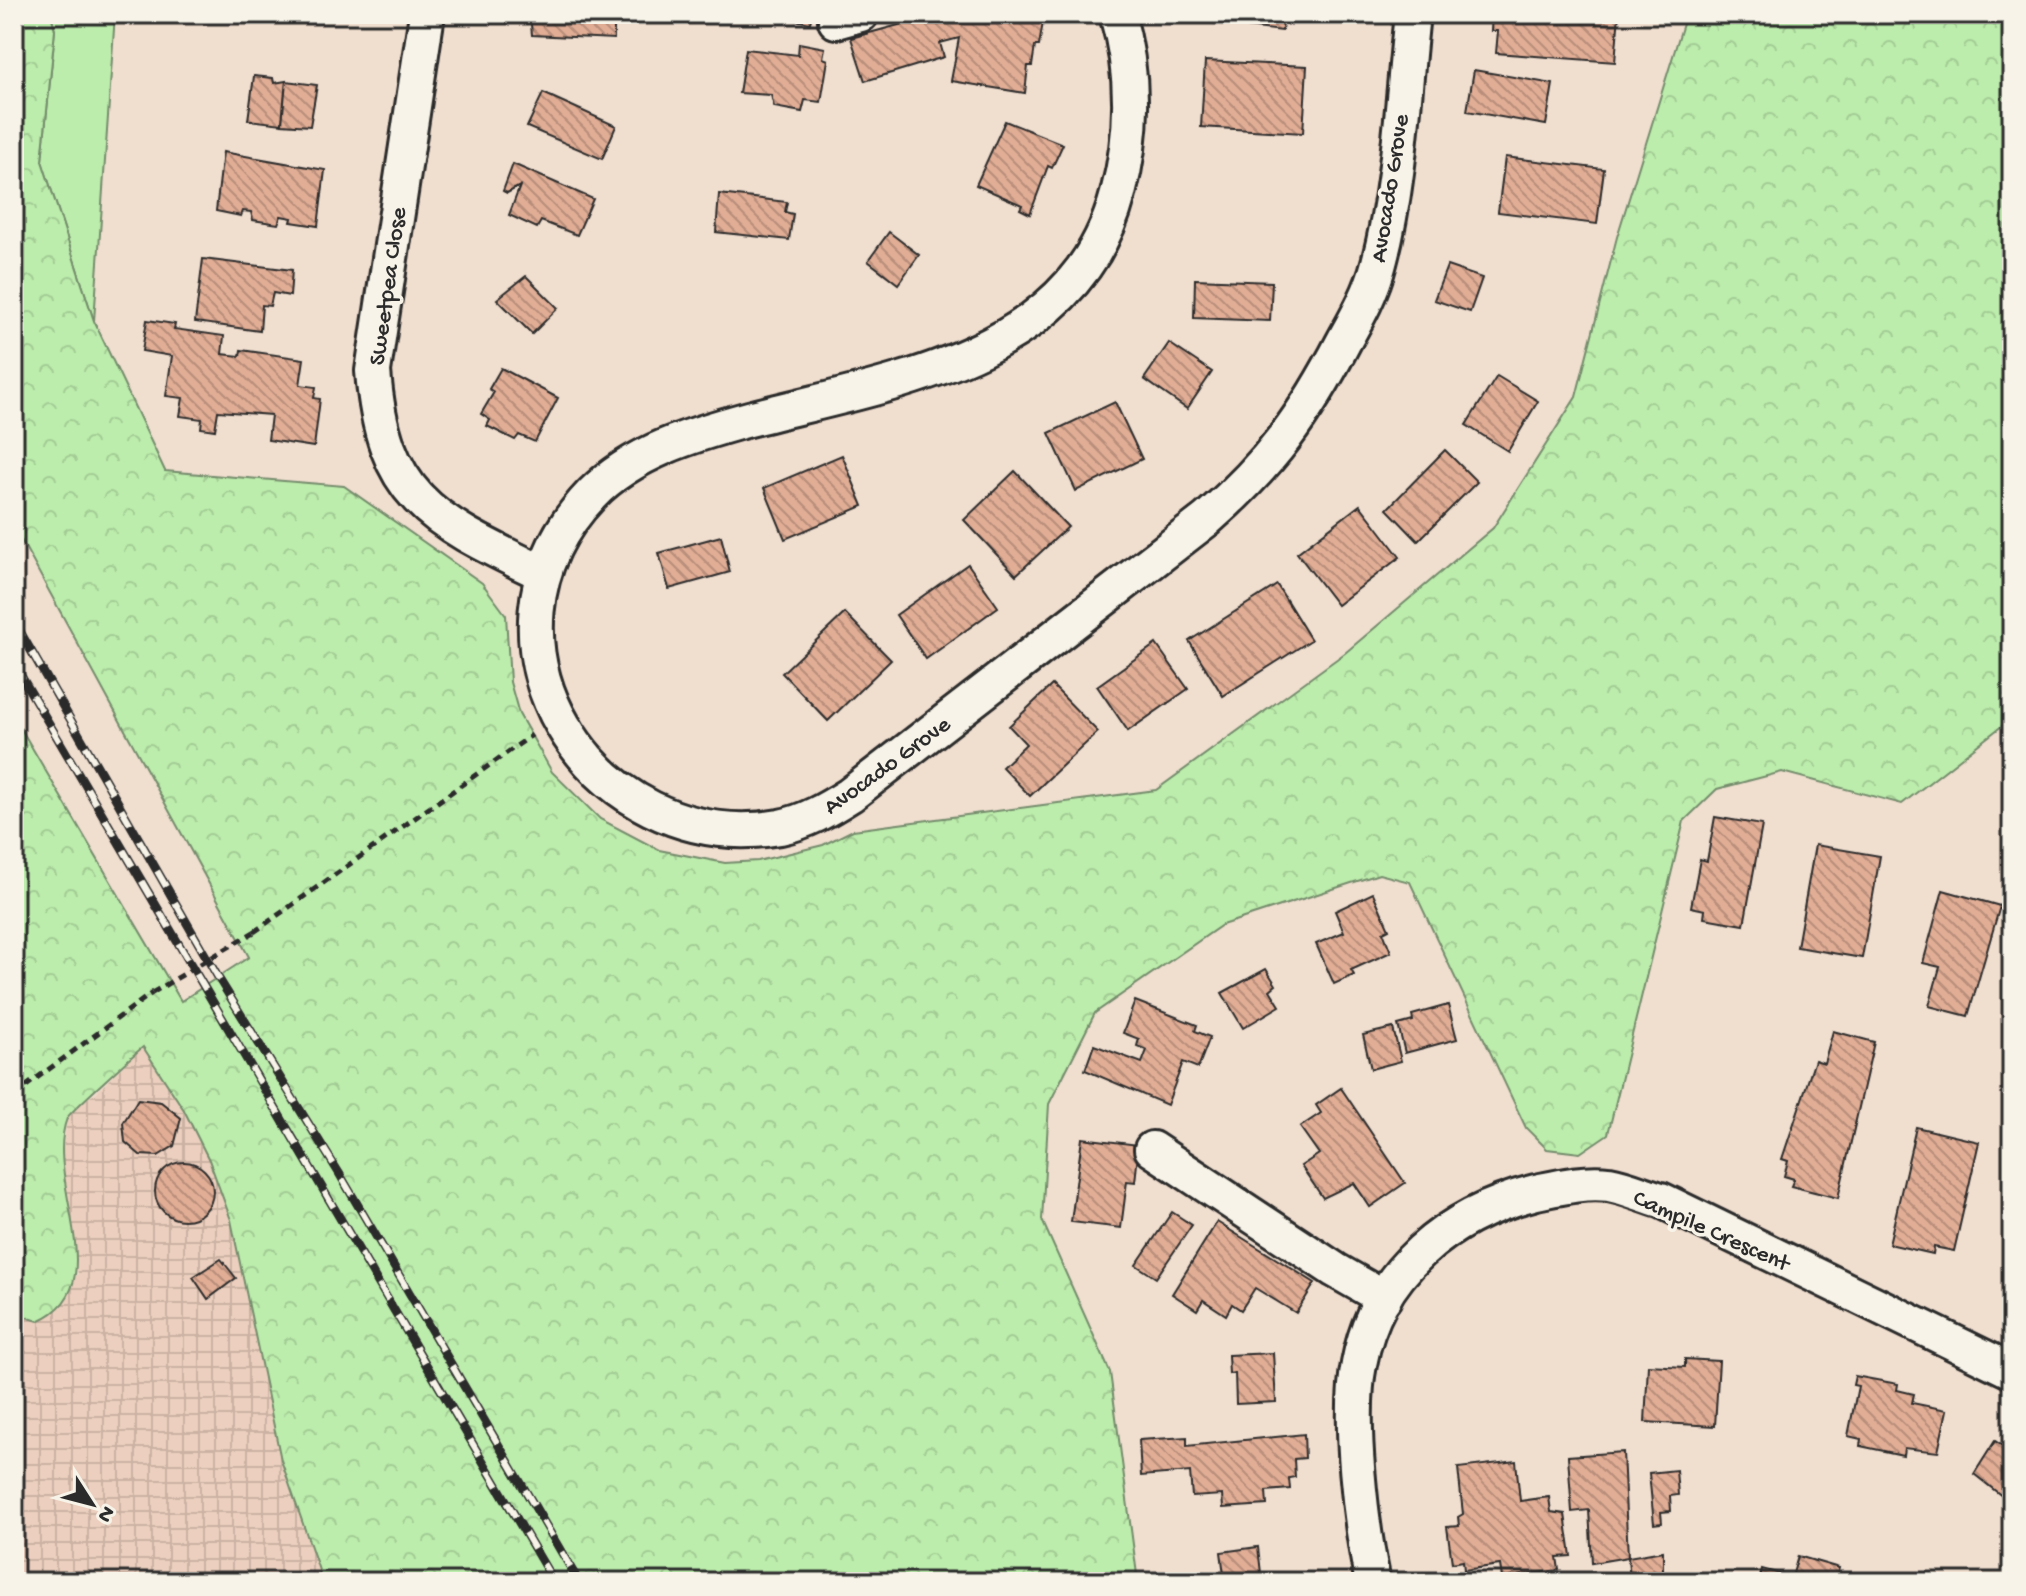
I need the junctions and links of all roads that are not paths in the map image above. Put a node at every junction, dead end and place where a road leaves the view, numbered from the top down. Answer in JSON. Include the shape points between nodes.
{"nodes":[{"id":1,"x":427,"y":14,"type":"edge"},
{"id":2,"x":1117,"y":14,"type":"edge"},
{"id":3,"x":1412,"y":14,"type":"edge"},
{"id":4,"x":542,"y":573,"type":"junction"},
{"id":5,"x":1152,"y":1149,"type":"dead end"},
{"id":6,"x":1384,"y":1298,"type":"junction"},
{"id":7,"x":2012,"y":1371,"type":"edge"},
{"id":8,"x":1373,"y":1582,"type":"edge"}],
"edges":[{"from":1,"to":4,"type":"street","name":"Sweetpea Close","via":[[373,371],[376,417],[394,470],[430,511],[469,538]]},
{"from":2,"to":4,"type":"street","name":"Avocado Grove","via":[[1132,91],[1129,151],[1114,210],[1079,273],[1036,317],[987,349],[935,370],[700,432],[644,456],[593,493]]},
{"from":3,"to":4,"type":"street","name":"Avocado Grove","via":[[1379,265],[1319,389],[1279,449],[1207,519],[850,795],[814,817],[750,829],[648,808],[622,793],[595,770],[556,718],[539,659],[535,611]]},
{"from":5,"to":6,"type":"street"},
{"from":6,"to":7,"type":"street","name":"Campile Crescent","via":[[1418,1251],[1460,1220],[1505,1200],[1568,1185],[1609,1184],[1661,1200]]},
{"from":6,"to":8,"type":"street","name":"Campile Crescent","via":[[1359,1362],[1355,1398],[1365,1545]]}]}
